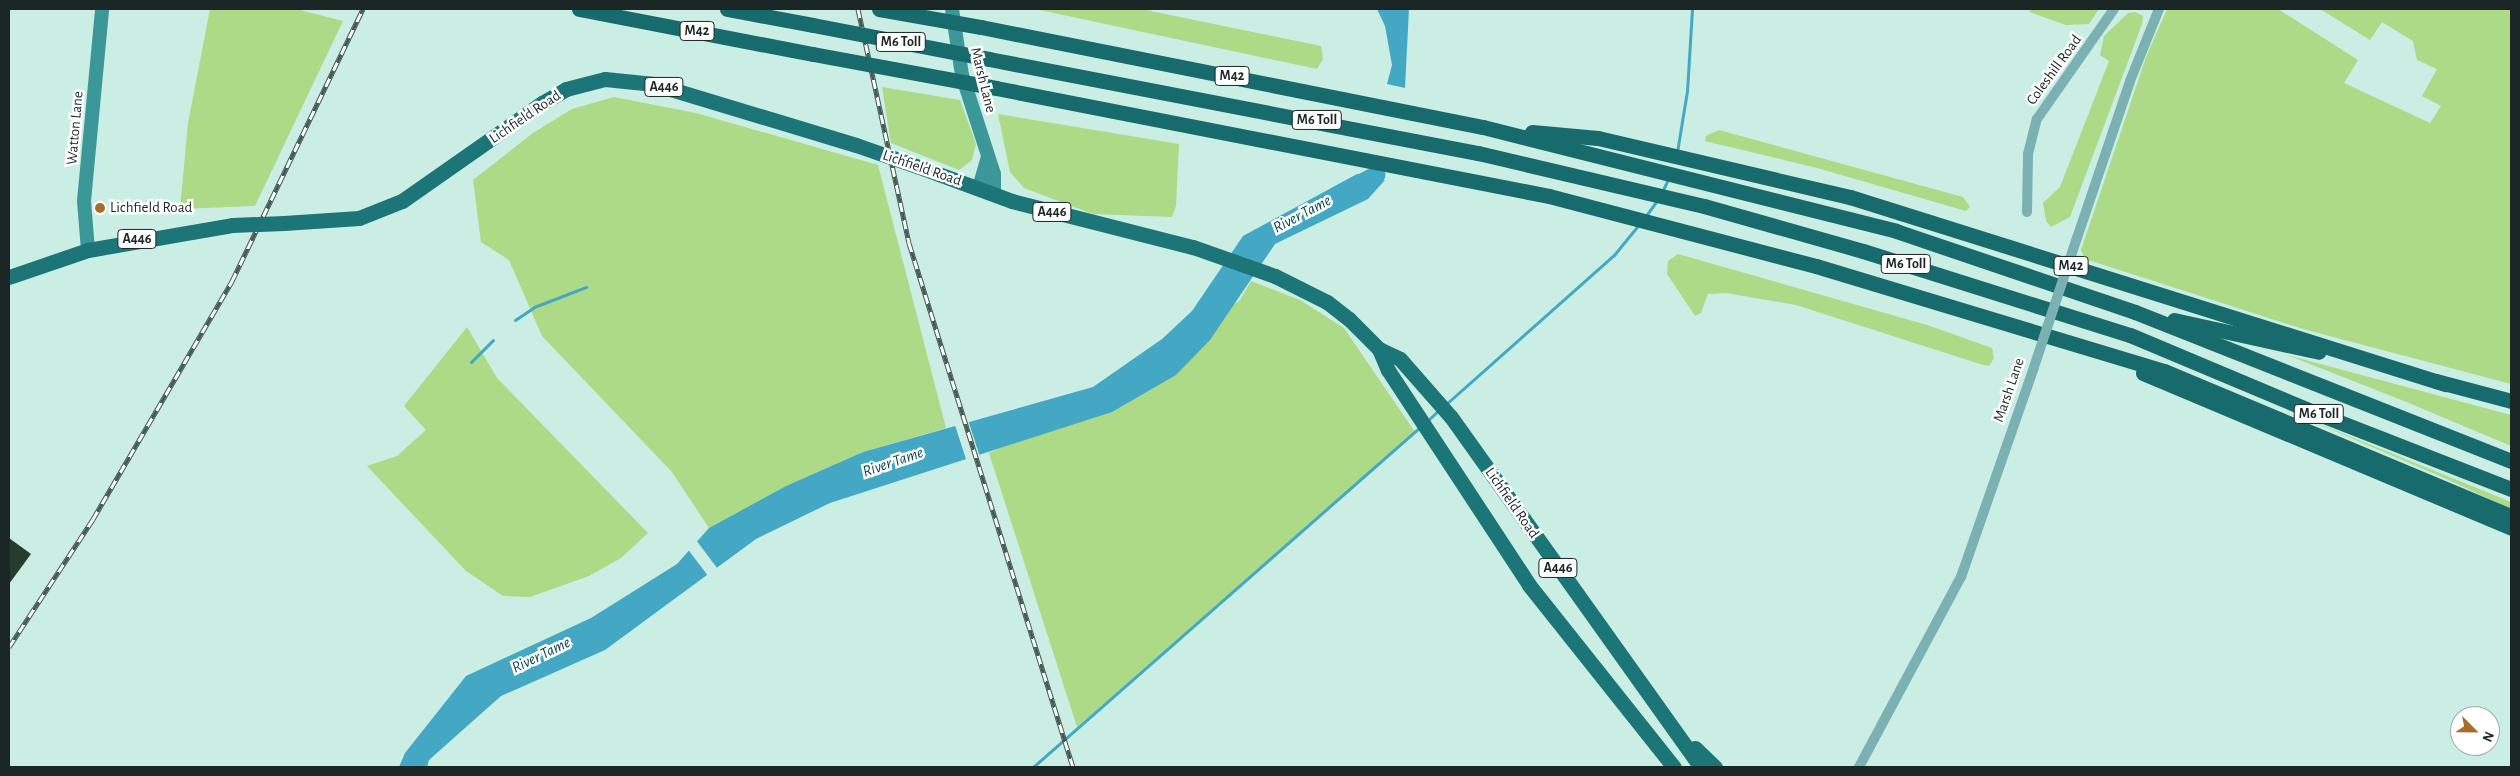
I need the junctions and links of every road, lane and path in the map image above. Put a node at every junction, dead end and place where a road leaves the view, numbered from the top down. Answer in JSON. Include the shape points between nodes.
{"nodes":[{"id":1,"x":102,"y":9,"type":"edge"},
{"id":2,"x":580,"y":9,"type":"edge"},
{"id":3,"x":727,"y":9,"type":"edge"},
{"id":4,"x":879,"y":9,"type":"edge"},
{"id":5,"x":952,"y":9,"type":"edge"},
{"id":6,"x":2114,"y":9,"type":"edge"},
{"id":7,"x":2159,"y":9,"type":"edge"},
{"id":8,"x":1483,"y":127,"type":"junction"},
{"id":9,"x":988,"y":157,"type":"junction"},
{"id":10,"x":979,"y":188,"type":"junction"},
{"id":11,"x":994,"y":194,"type":"junction"},
{"id":12,"x":2027,"y":212,"type":"dead end"},
{"id":13,"x":88,"y":250,"type":"junction"},
{"id":14,"x":9,"y":277,"type":"edge"},
{"id":15,"x":2135,"y":312,"type":"junction"},
{"id":16,"x":1379,"y":349,"type":"junction"},
{"id":17,"x":2098,"y":354,"type":"junction"},
{"id":18,"x":2445,"y":384,"type":"junction"},
{"id":19,"x":2511,"y":401,"type":"edge"},
{"id":20,"x":2511,"y":461,"type":"edge"},
{"id":21,"x":2511,"y":489,"type":"edge"},
{"id":22,"x":2511,"y":516,"type":"edge"},
{"id":23,"x":2511,"y":528,"type":"edge"},
{"id":24,"x":1665,"y":720,"type":"junction"},
{"id":25,"x":1674,"y":767,"type":"edge"},
{"id":26,"x":1701,"y":767,"type":"edge"},
{"id":27,"x":1715,"y":767,"type":"edge"},
{"id":28,"x":1859,"y":767,"type":"edge"}],
"edges":[{"from":1,"to":13,"type":"main road","name":"Watton Lane","via":[[84,201]]},
{"from":2,"to":17,"type":"highway","number":"M42","bridge":true,"via":[[1405,165],[1627,214],[1966,310]]},
{"from":3,"to":21,"type":"highway","number":"M6 Toll","bridge":true,"via":[[1391,135],[1643,192],[1863,250],[2130,335],[2306,409]]},
{"from":4,"to":8,"type":"highway","number":"M42","bridge":true},
{"from":5,"to":9,"type":"main road","name":"Marsh Lane","via":[[962,75]]},
{"from":6,"to":12,"type":"street","name":"Coleshill Road","via":[[2037,119],[2028,154]]},
{"from":7,"to":28,"type":"street","name":"Marsh Lane","bridge":true,"via":[[1961,577]]},
{"from":8,"to":15,"type":"highway","number":"M42","via":[[1896,232]]},
{"from":8,"to":18,"type":"highway","number":"M42","via":[[1598,138],[1850,197]]},
{"from":9,"to":10,"type":"main road"},
{"from":9,"to":11,"type":"main road","name":"Marsh Lane","via":[[994,174]]},
{"from":10,"to":11,"type":"highway","name":"Lichfield Road","number":"A446"},
{"from":10,"to":13,"type":"highway","name":"Lichfield Road","number":"A446","bridge":true,"via":[[856,145],[654,84],[605,79],[566,89],[402,201],[359,218],[232,225]]},
{"from":11,"to":16,"type":"highway","name":"Lichfield Road","number":"A446","via":[[1193,247],[1275,276],[1327,302]]},
{"from":13,"to":14,"type":"highway","name":"Lichfield Road","number":"A446"},
{"from":15,"to":18,"type":"highway","number":"M42","via":[[2236,332]]},
{"from":15,"to":20,"type":"highway","number":"M6 Toll"},
{"from":16,"to":24,"type":"highway","name":"Lichfield Road","number":"A446","via":[[1400,359],[1433,394]]},
{"from":16,"to":25,"type":"highway","name":"Lichfield Road","number":"A446","via":[[1388,370],[1529,585]]},
{"from":17,"to":22,"type":"highway","number":"M42","via":[[2191,382]]},
{"from":17,"to":23,"type":"highway"},
{"from":18,"to":19,"type":"highway","number":"M42"},
{"from":24,"to":26,"type":"highway","name":"Lichfield Road","number":"A446"},
{"from":24,"to":27,"type":"highway"}]}
